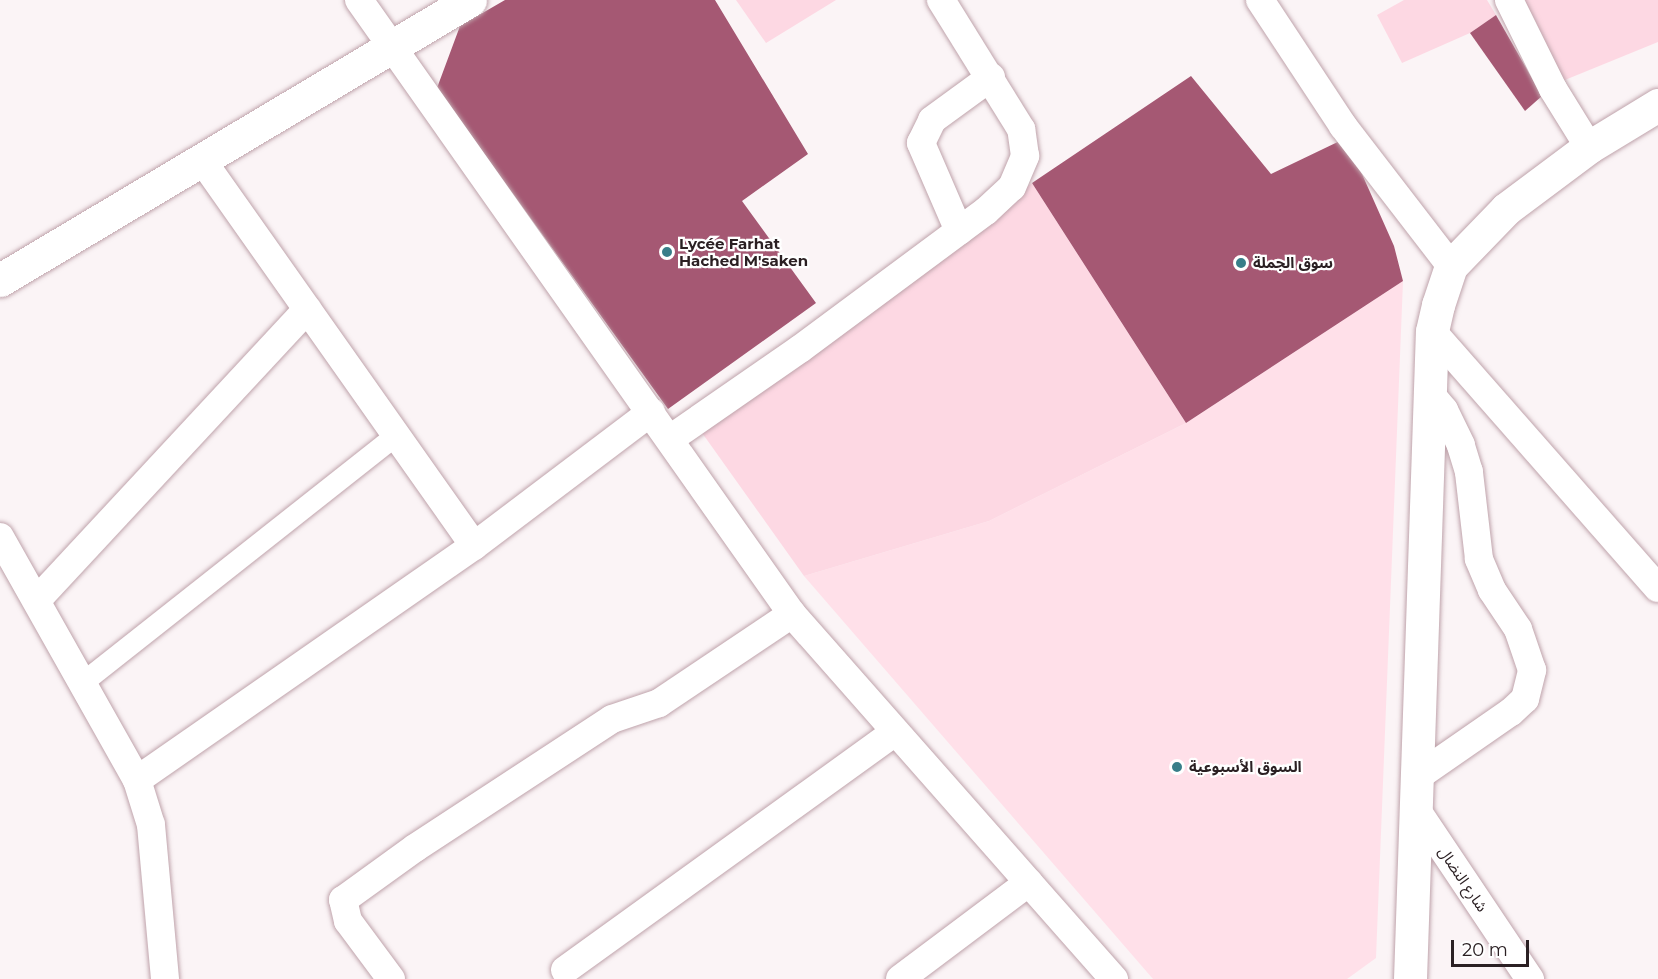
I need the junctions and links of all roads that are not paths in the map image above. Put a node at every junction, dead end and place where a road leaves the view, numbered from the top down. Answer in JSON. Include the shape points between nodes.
{"nodes":[{"id":1,"x":359,"y":0,"type":"edge"},
{"id":2,"x":470,"y":0,"type":"edge"},
{"id":3,"x":941,"y":0,"type":"edge"},
{"id":4,"x":1260,"y":0,"type":"edge"},
{"id":5,"x":1509,"y":0,"type":"edge"},
{"id":6,"x":392,"y":47,"type":"junction"},
{"id":7,"x":991,"y":77,"type":"junction"},
{"id":8,"x":1658,"y":105,"type":"edge"},
{"id":9,"x":1589,"y":147,"type":"junction"},
{"id":10,"x":202,"y":160,"type":"junction"},
{"id":11,"x":959,"y":231,"type":"junction"},
{"id":12,"x":1451,"y":266,"type":"junction"},
{"id":13,"x":0,"y":280,"type":"edge"},
{"id":14,"x":307,"y":309,"type":"junction"},
{"id":15,"x":1432,"y":331,"type":"junction"},
{"id":16,"x":1429,"y":392,"type":"junction"},
{"id":17,"x":651,"y":412,"type":"junction"},
{"id":18,"x":396,"y":435,"type":"junction"},
{"id":19,"x":670,"y":439,"type":"junction"},
{"id":20,"x":1,"y":542,"type":"edge"},
{"id":21,"x":474,"y":546,"type":"junction"},
{"id":22,"x":1658,"y":588,"type":"edge"},
{"id":23,"x":37,"y":600,"type":"junction"},
{"id":24,"x":792,"y":614,"type":"junction"},
{"id":25,"x":84,"y":681,"type":"junction"},
{"id":26,"x":895,"y":732,"type":"junction"},
{"id":27,"x":1418,"y":777,"type":"junction"},
{"id":28,"x":137,"y":780,"type":"junction"},
{"id":29,"x":1416,"y":809,"type":"junction"},
{"id":30,"x":1029,"y":882,"type":"junction"},
{"id":31,"x":565,"y":970,"type":"dead end"},
{"id":32,"x":1404,"y":975,"type":"edge"},
{"id":33,"x":165,"y":979,"type":"edge"},
{"id":34,"x":391,"y":979,"type":"edge"},
{"id":35,"x":900,"y":979,"type":"edge"},
{"id":36,"x":1114,"y":979,"type":"edge"},
{"id":37,"x":1530,"y":979,"type":"edge"}],
"edges":[{"from":1,"to":6,"type":"street"},
{"from":2,"to":6,"type":"street"},
{"from":3,"to":7,"type":"street"},
{"from":4,"to":12,"type":"street","via":[[1343,126]]},
{"from":5,"to":9,"type":"street","via":[[1553,89]]},
{"from":6,"to":10,"type":"street"},
{"from":6,"to":17,"type":"street"},
{"from":7,"to":11,"type":"street","via":[[1021,129],[1025,156],[1012,187]]},
{"from":7,"to":11,"type":"street","via":[[932,120],[921,142]]},
{"from":8,"to":9,"type":"street"},
{"from":9,"to":12,"type":"street","via":[[1506,209]]},
{"from":10,"to":13,"type":"street"},
{"from":10,"to":14,"type":"street"},
{"from":11,"to":19,"type":"street"},
{"from":12,"to":15,"type":"street"},
{"from":14,"to":18,"type":"street"},
{"from":14,"to":23,"type":"street"},
{"from":15,"to":16,"type":"street"},
{"from":15,"to":22,"type":"street"},
{"from":16,"to":27,"type":"street"},
{"from":16,"to":27,"type":"street","via":[[1444,410],[1461,445],[1482,567],[1518,629],[1532,670],[1525,699]]},
{"from":17,"to":19,"type":"street"},
{"from":17,"to":21,"type":"street"},
{"from":18,"to":21,"type":"street"},
{"from":18,"to":25,"type":"street"},
{"from":19,"to":24,"type":"street"},
{"from":20,"to":23,"type":"street"},
{"from":21,"to":28,"type":"street"},
{"from":23,"to":25,"type":"street"},
{"from":24,"to":26,"type":"street"},
{"from":24,"to":34,"type":"street","via":[[659,703],[612,719],[343,900],[348,921]]},
{"from":25,"to":28,"type":"street"},
{"from":26,"to":30,"type":"street"},
{"from":26,"to":31,"type":"street"},
{"from":27,"to":29,"type":"street"},
{"from":28,"to":33,"type":"street","via":[[152,825]]},
{"from":29,"to":32,"type":"street"},
{"from":29,"to":37,"type":"street","name":"شارع النضال"},
{"from":30,"to":35,"type":"street"},
{"from":30,"to":36,"type":"street"}]}
